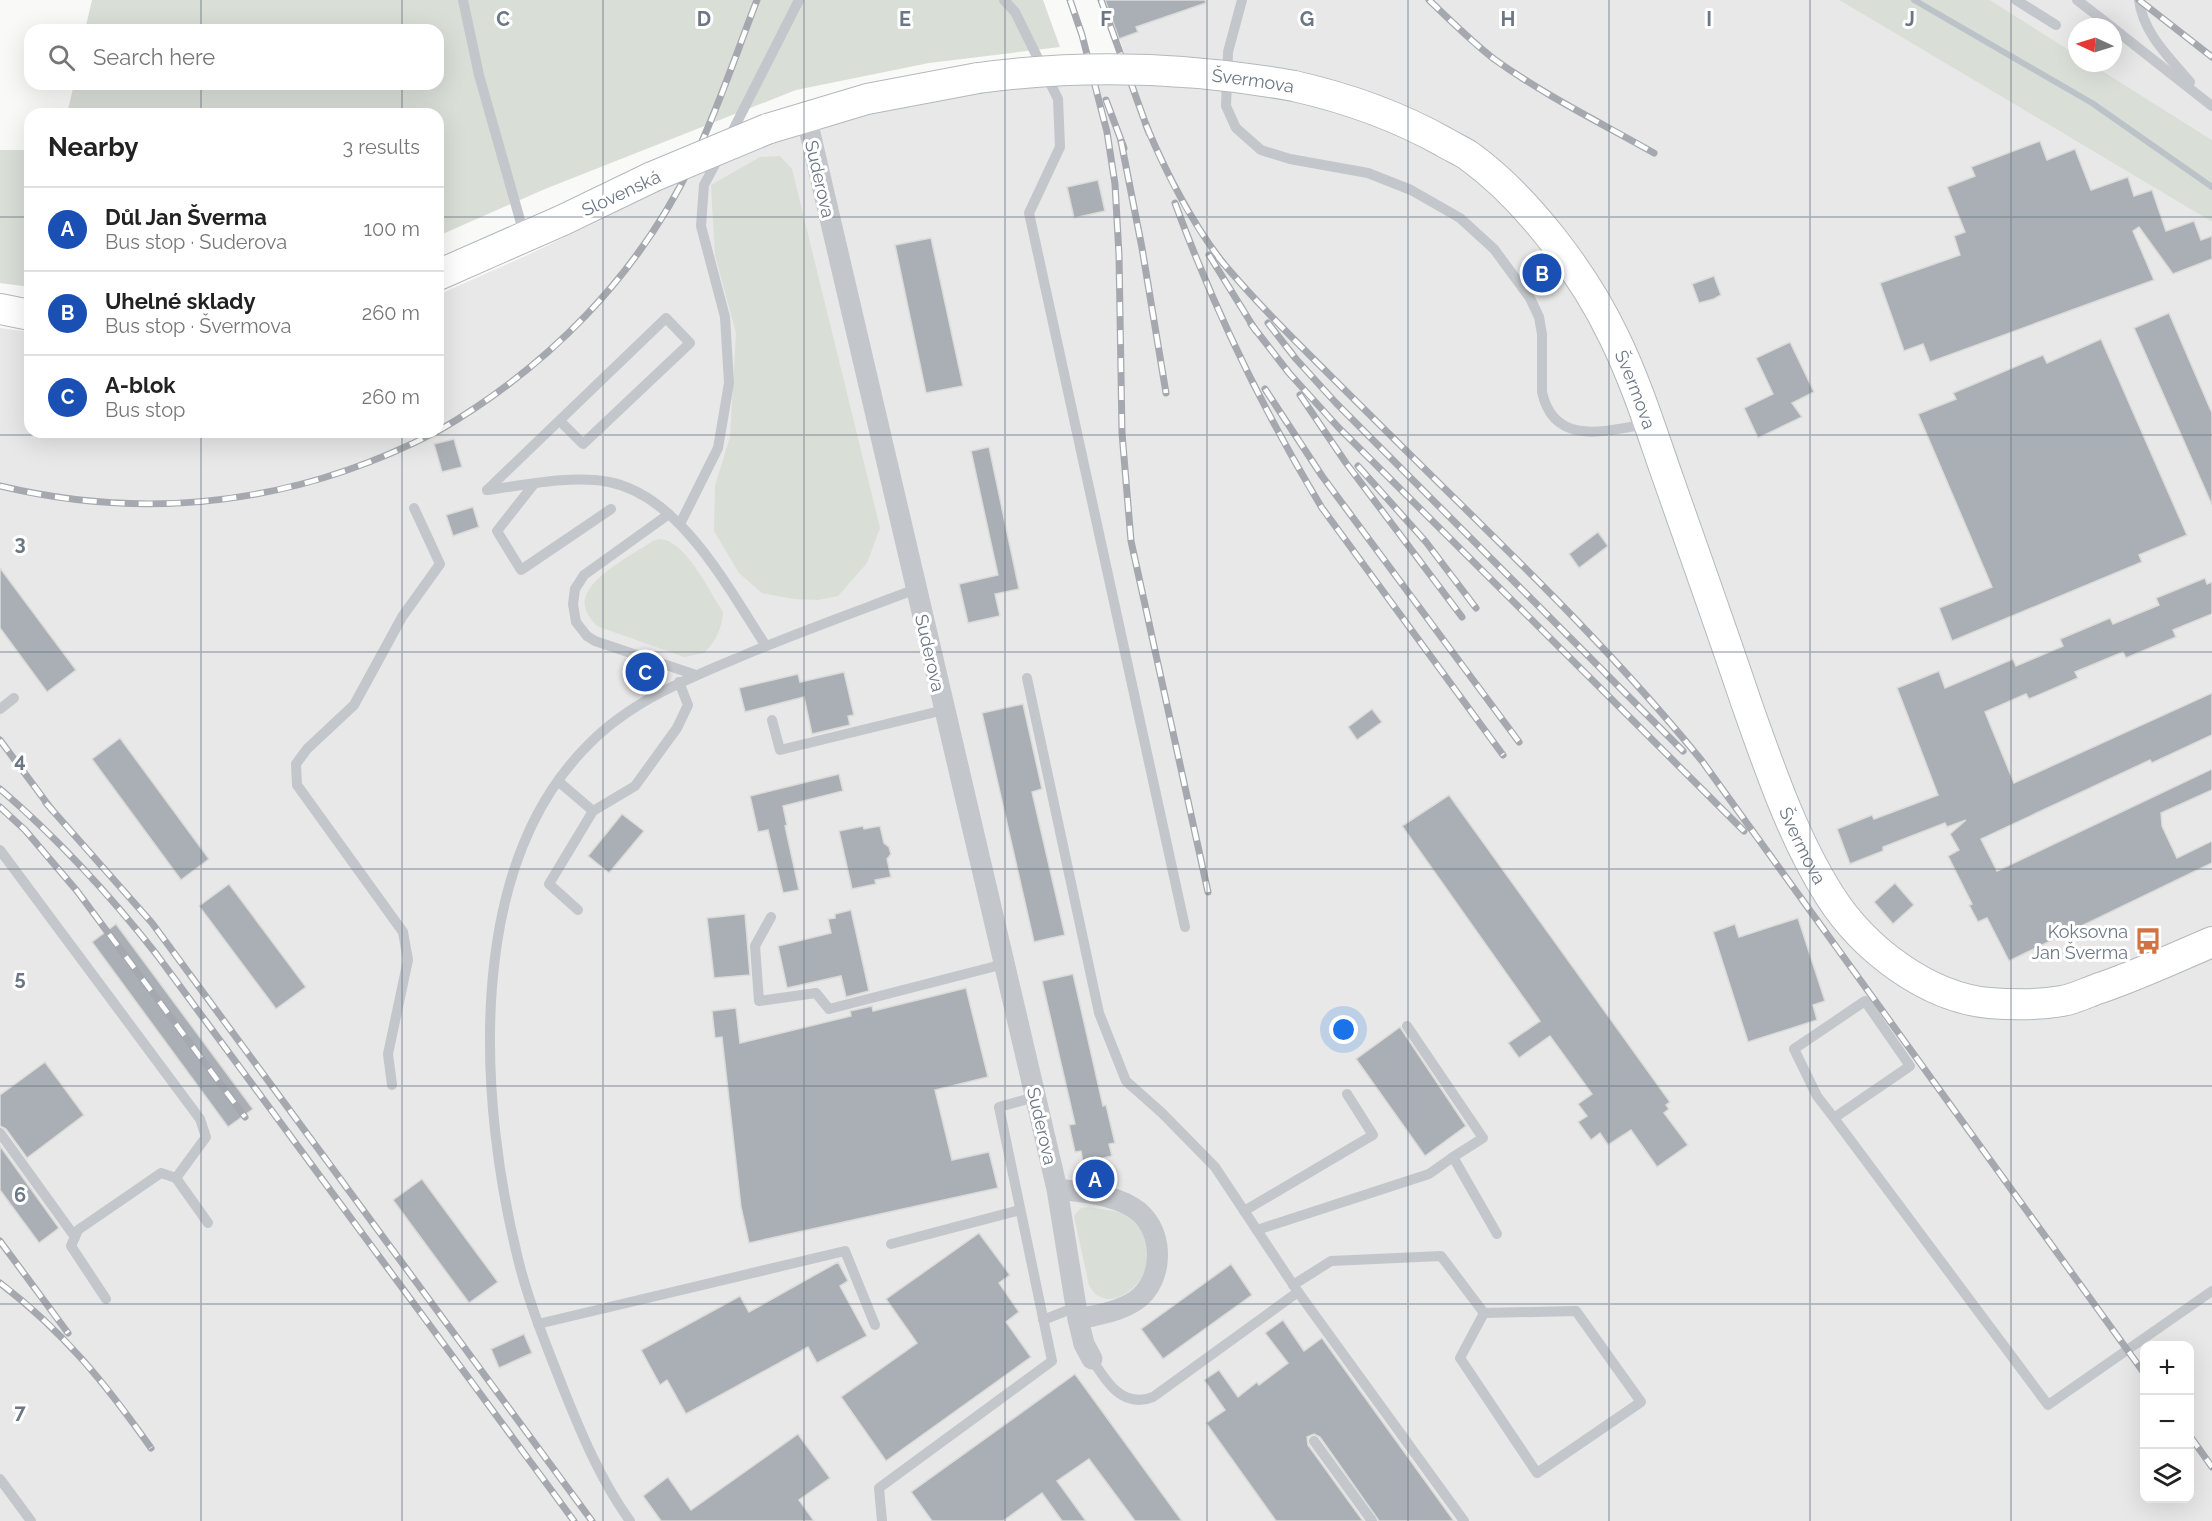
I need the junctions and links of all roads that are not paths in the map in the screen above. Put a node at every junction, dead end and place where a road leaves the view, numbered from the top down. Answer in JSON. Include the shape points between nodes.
{"nodes":[{"id":1,"x":463,"y":0,"type":"edge"},
{"id":2,"x":799,"y":0,"type":"edge"},
{"id":3,"x":1005,"y":0,"type":"edge"},
{"id":4,"x":1242,"y":0,"type":"edge"},
{"id":5,"x":2016,"y":0,"type":"edge"},
{"id":6,"x":2077,"y":0,"type":"edge"},
{"id":7,"x":2139,"y":0,"type":"edge"},
{"id":8,"x":2101,"y":18,"type":"edge"},
{"id":9,"x":2056,"y":25,"type":"dead end"},
{"id":10,"x":2122,"y":34,"type":"edge"},
{"id":11,"x":2202,"y":96,"type":"junction"},
{"id":12,"x":2212,"y":106,"type":"edge"},
{"id":13,"x":806,"y":116,"type":"junction"},
{"id":14,"x":525,"y":237,"type":"junction"},
{"id":15,"x":444,"y":271,"type":"edge"},
{"id":16,"x":0,"y":309,"type":"edge"},
{"id":17,"x":24,"y":314,"type":"edge"},
{"id":18,"x":560,"y":421,"type":"junction"},
{"id":19,"x":1649,"y":424,"type":"junction"},
{"id":20,"x":534,"y":484,"type":"junction"},
{"id":21,"x":414,"y":508,"type":"dead end"},
{"id":22,"x":610,"y":509,"type":"dead end"},
{"id":23,"x":669,"y":514,"type":"junction"},
{"id":24,"x":680,"y":524,"type":"junction"},
{"id":25,"x":916,"y":590,"type":"junction"},
{"id":26,"x":766,"y":646,"type":"junction"},
{"id":27,"x":696,"y":675,"type":"junction"},
{"id":28,"x":1026,"y":678,"type":"dead end"},
{"id":29,"x":679,"y":682,"type":"junction"},
{"id":30,"x":14,"y":698,"type":"dead end"},
{"id":31,"x":0,"y":709,"type":"edge"},
{"id":32,"x":944,"y":710,"type":"junction"},
{"id":33,"x":772,"y":720,"type":"dead end"},
{"id":34,"x":558,"y":781,"type":"junction"},
{"id":35,"x":593,"y":811,"type":"junction"},
{"id":36,"x":0,"y":850,"type":"edge"},
{"id":37,"x":578,"y":910,"type":"dead end"},
{"id":38,"x":771,"y":917,"type":"dead end"},
{"id":39,"x":1185,"y":927,"type":"dead end"},
{"id":40,"x":2212,"y":942,"type":"edge"},
{"id":41,"x":1004,"y":964,"type":"junction"},
{"id":42,"x":1407,"y":1026,"type":"dead end"},
{"id":43,"x":392,"y":1085,"type":"dead end"},
{"id":44,"x":1347,"y":1094,"type":"dead end"},
{"id":45,"x":1035,"y":1096,"type":"junction"},
{"id":46,"x":1834,"y":1118,"type":"junction"},
{"id":47,"x":0,"y":1133,"type":"edge"},
{"id":48,"x":1453,"y":1157,"type":"junction"},
{"id":49,"x":176,"y":1178,"type":"junction"},
{"id":50,"x":1057,"y":1189,"type":"junction"},
{"id":51,"x":1020,"y":1210,"type":"junction"},
{"id":52,"x":1244,"y":1211,"type":"junction"},
{"id":53,"x":208,"y":1223,"type":"dead end"},
{"id":54,"x":1257,"y":1230,"type":"junction"},
{"id":55,"x":1497,"y":1234,"type":"dead end"},
{"id":56,"x":75,"y":1237,"type":"junction"},
{"id":57,"x":891,"y":1244,"type":"dead end"},
{"id":58,"x":1296,"y":1288,"type":"junction"},
{"id":59,"x":2212,"y":1291,"type":"edge"},
{"id":60,"x":106,"y":1299,"type":"dead end"},
{"id":61,"x":1077,"y":1313,"type":"junction"},
{"id":62,"x":1484,"y":1313,"type":"junction"},
{"id":63,"x":1043,"y":1320,"type":"junction"},
{"id":64,"x":538,"y":1324,"type":"junction"},
{"id":65,"x":875,"y":1325,"type":"dead end"},
{"id":66,"x":1092,"y":1359,"type":"joint"},
{"id":67,"x":1314,"y":1441,"type":"dead end"},
{"id":68,"x":0,"y":1479,"type":"edge"},
{"id":69,"x":31,"y":1521,"type":"edge"},
{"id":70,"x":630,"y":1521,"type":"edge"},
{"id":71,"x":882,"y":1521,"type":"edge"},
{"id":72,"x":1372,"y":1521,"type":"edge"},
{"id":73,"x":1464,"y":1521,"type":"edge"}],
"edges":[{"from":1,"to":14,"type":"lane","via":[[479,75]]},
{"from":2,"to":24,"type":"lane","via":[[704,185],[701,226],[725,317],[729,383],[718,448]]},
{"from":3,"to":39,"type":"lane","via":[[1015,12],[1058,99],[1060,147],[1029,213]]},
{"from":4,"to":19,"type":"lane","via":[[1228,52],[1226,106],[1241,133],[1261,150],[1275,155],[1383,178],[1460,218],[1494,249],[1530,298],[1542,334],[1542,393],[1556,420],[1571,429],[1593,434]]},
{"from":5,"to":9,"type":"lane"},
{"from":6,"to":8,"type":"lane"},
{"from":7,"to":11,"type":"lane","via":[[2148,30]]},
{"from":10,"to":11,"type":"lane"},
{"from":11,"to":12,"type":"lane"},
{"from":13,"to":14,"type":"street","name":"Slovenská","bridge":true,"via":[[652,177]]},
{"from":13,"to":19,"type":"street","name":"Švermova","bridge":true,"via":[[867,99],[978,78],[1106,68],[1206,74],[1294,86],[1380,110],[1469,156],[1542,227],[1600,309]]},
{"from":13,"to":25,"type":"street","name":"Suderova"},
{"from":14,"to":15,"type":"street","name":"Slovenská"},
{"from":16,"to":17,"type":"street"},
{"from":18,"to":18,"type":"lane","via":[[666,318],[690,343],[584,444]]},
{"from":18,"to":20,"type":"lane","via":[[487,490]]},
{"from":19,"to":40,"type":"street","name":"Švermova","via":[[1762,747],[1806,855],[1831,899],[1863,938],[1892,963],[1950,993],[1984,1002],[2020,1004],[2063,1001]]},
{"from":20,"to":22,"type":"lane","via":[[497,531],[522,570]]},
{"from":20,"to":23,"type":"lane","via":[[611,482],[649,499]]},
{"from":21,"to":43,"type":"lane","via":[[440,564],[402,617],[354,705],[296,764],[297,785],[403,932],[408,960],[388,1054]]},
{"from":23,"to":24,"type":"lane"},
{"from":23,"to":27,"type":"lane","via":[[584,575],[575,589],[573,612],[580,629],[595,641]]},
{"from":24,"to":26,"type":"lane","via":[[698,544]]},
{"from":25,"to":26,"type":"lane"},
{"from":25,"to":32,"type":"street","name":"Suderova"},
{"from":26,"to":27,"type":"lane"},
{"from":27,"to":29,"type":"lane"},
{"from":28,"to":52,"type":"lane","via":[[1099,1013],[1126,1081],[1215,1167]]},
{"from":29,"to":34,"type":"lane","via":[[616,720],[587,745]]},
{"from":29,"to":35,"type":"lane","via":[[688,705],[677,728],[635,786]]},
{"from":30,"to":31,"type":"lane"},
{"from":32,"to":33,"type":"lane","via":[[780,750]]},
{"from":32,"to":41,"type":"street","name":"Suderova"},
{"from":34,"to":35,"type":"lane"},
{"from":34,"to":64,"type":"lane","via":[[521,846],[496,950],[489,1018],[499,1162],[519,1263]]},
{"from":35,"to":37,"type":"lane","via":[[549,884]]},
{"from":36,"to":49,"type":"lane","via":[[200,1119],[206,1137]]},
{"from":38,"to":41,"type":"lane","via":[[755,946],[759,1001],[816,993],[829,1009]]},
{"from":41,"to":45,"type":"street","name":"Suderova"},
{"from":42,"to":48,"type":"lane","via":[[1483,1138]]},
{"from":44,"to":52,"type":"lane","via":[[1373,1135]]},
{"from":45,"to":50,"type":"street","name":"Suderova"},
{"from":45,"to":51,"type":"lane","via":[[999,1107]]},
{"from":46,"to":46,"type":"lane","via":[[1910,1066],[1865,1001],[1794,1049],[1817,1096]]},
{"from":46,"to":59,"type":"lane","via":[[2048,1406]]},
{"from":47,"to":56,"type":"lane"},
{"from":48,"to":54,"type":"lane","via":[[1429,1174]]},
{"from":48,"to":55,"type":"lane"},
{"from":49,"to":53,"type":"lane"},
{"from":49,"to":56,"type":"lane","via":[[161,1173],[78,1230]]},
{"from":50,"to":61,"type":"street","name":"Suderova"},
{"from":50,"to":61,"type":"street","name":"Suderova","via":[[1092,1193],[1132,1207],[1148,1221],[1157,1245],[1154,1275],[1141,1296],[1118,1310]]},
{"from":51,"to":57,"type":"lane"},
{"from":51,"to":63,"type":"lane"},
{"from":52,"to":54,"type":"lane"},
{"from":54,"to":58,"type":"lane"},
{"from":56,"to":60,"type":"lane","via":[[71,1246]]},
{"from":58,"to":62,"type":"lane","via":[[1331,1261],[1441,1256]]},
{"from":58,"to":66,"type":"lane","via":[[1153,1397],[1136,1400],[1116,1392]]},
{"from":58,"to":73,"type":"lane"},
{"from":61,"to":63,"type":"lane"},
{"from":61,"to":66,"type":"street","name":"Suderova"},
{"from":62,"to":62,"type":"lane","via":[[1576,1311],[1641,1402],[1537,1473],[1460,1358]]},
{"from":63,"to":71,"type":"lane","via":[[1052,1361],[879,1488]]},
{"from":64,"to":65,"type":"lane","via":[[845,1251]]},
{"from":64,"to":70,"type":"lane","via":[[576,1420],[616,1502]]},
{"from":67,"to":72,"type":"lane"},
{"from":68,"to":69,"type":"lane"}]}
